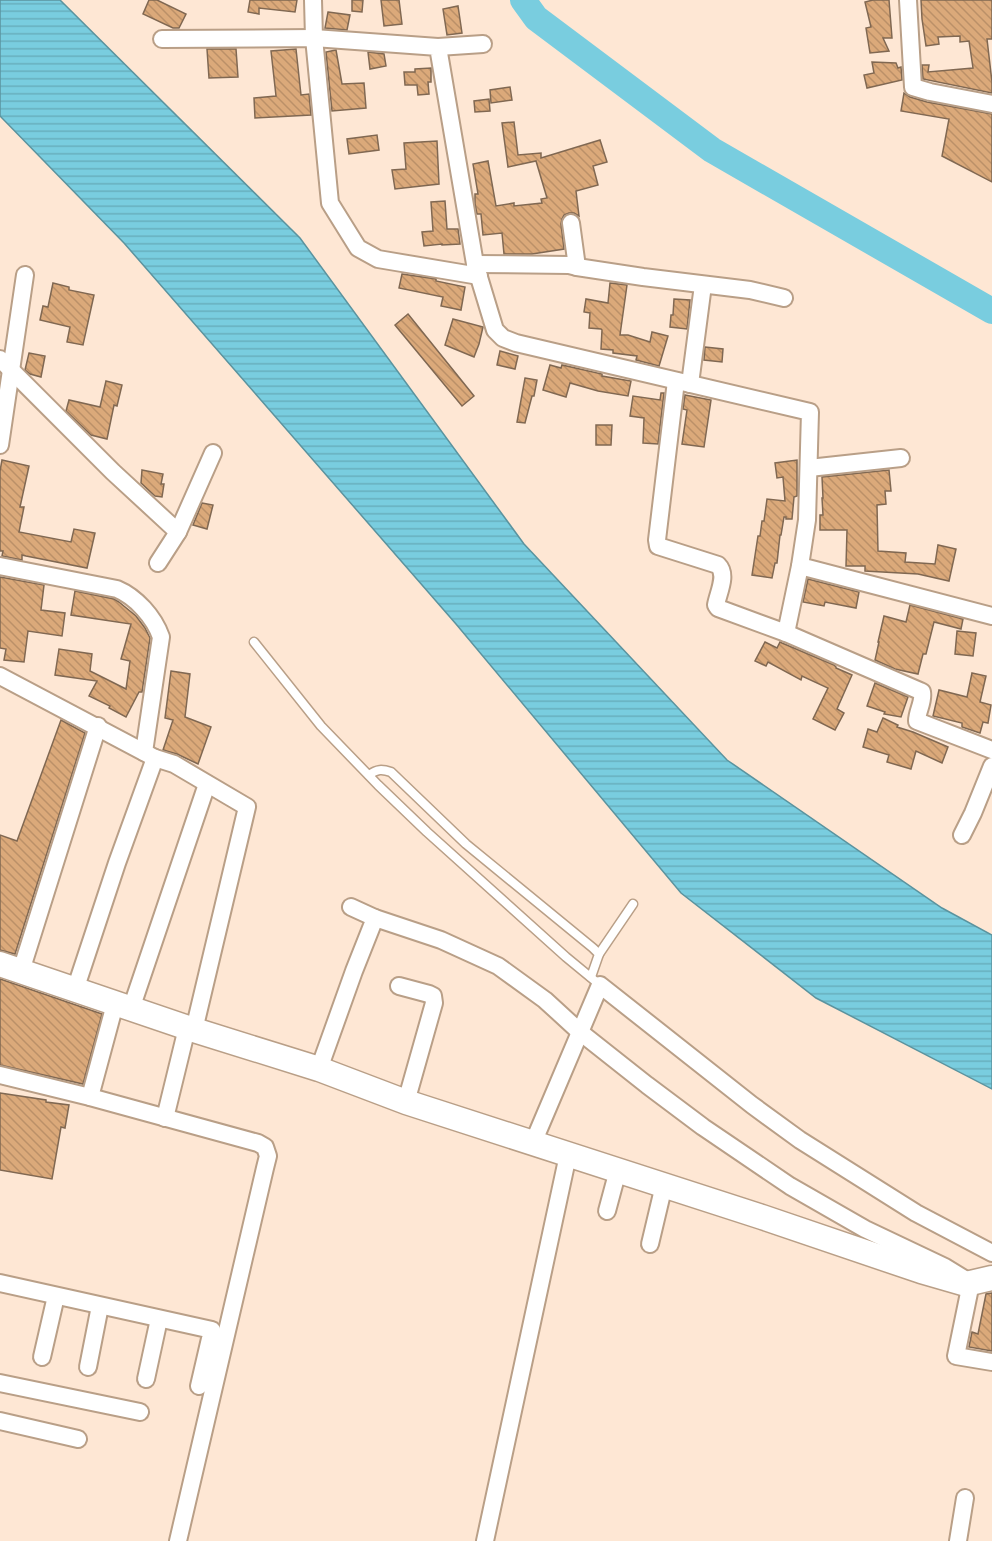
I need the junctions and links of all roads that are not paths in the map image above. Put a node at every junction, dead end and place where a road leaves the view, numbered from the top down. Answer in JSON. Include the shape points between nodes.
{"nodes":[{"id":1,"x":314,"y":0,"type":"edge"},
{"id":2,"x":908,"y":0,"type":"edge"},
{"id":3,"x":314,"y":38,"type":"junction"},
{"id":4,"x":162,"y":39,"type":"dead end"},
{"id":5,"x":483,"y":44,"type":"dead end"},
{"id":6,"x":438,"y":47,"type":"junction"},
{"id":7,"x":992,"y":104,"type":"edge"},
{"id":8,"x":571,"y":223,"type":"dead end"},
{"id":9,"x":577,"y":267,"type":"junction"},
{"id":10,"x":477,"y":270,"type":"junction"},
{"id":11,"x":25,"y":275,"type":"dead end"},
{"id":12,"x":703,"y":285,"type":"junction"},
{"id":13,"x":784,"y":298,"type":"dead end"},
{"id":14,"x":5,"y":364,"type":"edge"},
{"id":15,"x":683,"y":382,"type":"junction"},
{"id":16,"x":0,"y":445,"type":"edge"},
{"id":17,"x":213,"y":453,"type":"dead end"},
{"id":18,"x":901,"y":458,"type":"dead end"},
{"id":19,"x":810,"y":468,"type":"junction"},
{"id":20,"x":178,"y":532,"type":"junction"},
{"id":21,"x":158,"y":562,"type":"dead end"},
{"id":22,"x":0,"y":566,"type":"edge"},
{"id":23,"x":800,"y":566,"type":"junction"},
{"id":24,"x":992,"y":616,"type":"edge"},
{"id":25,"x":786,"y":633,"type":"junction"},
{"id":26,"x":254,"y":642,"type":"dead end"},
{"id":27,"x":0,"y":676,"type":"edge"},
{"id":28,"x":98,"y":726,"type":"junction"},
{"id":29,"x":992,"y":750,"type":"edge"},
{"id":30,"x":150,"y":755,"type":"junction"},
{"id":31,"x":992,"y":766,"type":"edge"},
{"id":32,"x":369,"y":775,"type":"junction"},
{"id":33,"x":207,"y":784,"type":"junction"},
{"id":34,"x":962,"y":835,"type":"dead end"},
{"id":35,"x":633,"y":904,"type":"dead end"},
{"id":36,"x":351,"y":907,"type":"dead end"},
{"id":37,"x":375,"y":918,"type":"junction"},
{"id":38,"x":599,"y":954,"type":"junction"},
{"id":39,"x":10,"y":967,"type":"edge"},
{"id":40,"x":595,"y":981,"type":"junction"},
{"id":41,"x":399,"y":986,"type":"dead end"},
{"id":42,"x":75,"y":990,"type":"junction"},
{"id":43,"x":123,"y":1006,"type":"junction"},
{"id":44,"x":191,"y":1029,"type":"junction"},
{"id":45,"x":580,"y":1032,"type":"junction"},
{"id":46,"x":319,"y":1069,"type":"junction"},
{"id":47,"x":0,"y":1075,"type":"edge"},
{"id":48,"x":90,"y":1097,"type":"junction"},
{"id":49,"x":406,"y":1102,"type":"junction"},
{"id":50,"x":165,"y":1118,"type":"junction"},
{"id":51,"x":533,"y":1143,"type":"junction"},
{"id":52,"x":568,"y":1155,"type":"junction"},
{"id":53,"x":618,"y":1170,"type":"junction"},
{"id":54,"x":664,"y":1185,"type":"junction"},
{"id":55,"x":608,"y":1211,"type":"dead end"},
{"id":56,"x":650,"y":1244,"type":"dead end"},
{"id":57,"x":992,"y":1253,"type":"edge"},
{"id":58,"x":981,"y":1280,"type":"edge"},
{"id":59,"x":0,"y":1285,"type":"edge"},
{"id":60,"x":56,"y":1296,"type":"junction"},
{"id":61,"x":100,"y":1306,"type":"junction"},
{"id":62,"x":159,"y":1319,"type":"junction"},
{"id":63,"x":42,"y":1357,"type":"dead end"},
{"id":64,"x":992,"y":1362,"type":"edge"},
{"id":65,"x":88,"y":1367,"type":"dead end"},
{"id":66,"x":146,"y":1379,"type":"dead end"},
{"id":67,"x":0,"y":1383,"type":"edge"},
{"id":68,"x":198,"y":1386,"type":"dead end"},
{"id":69,"x":140,"y":1413,"type":"dead end"},
{"id":70,"x":0,"y":1421,"type":"edge"},
{"id":71,"x":78,"y":1439,"type":"dead end"},
{"id":72,"x":964,"y":1498,"type":"dead end"},
{"id":73,"x":178,"y":1541,"type":"edge"},
{"id":74,"x":485,"y":1541,"type":"edge"},
{"id":75,"x":958,"y":1541,"type":"edge"}],
"edges":[{"from":1,"to":3,"type":"street"},
{"from":2,"to":7,"type":"street","via":[[911,85]]},
{"from":3,"to":4,"type":"street"},
{"from":3,"to":6,"type":"street"},
{"from":3,"to":10,"type":"street","via":[[330,203],[358,248],[378,259]]},
{"from":5,"to":6,"type":"street"},
{"from":6,"to":10,"type":"street"},
{"from":8,"to":9,"type":"street"},
{"from":9,"to":10,"type":"street"},
{"from":9,"to":12,"type":"street"},
{"from":10,"to":15,"type":"street","via":[[495,330],[503,338]]},
{"from":11,"to":14,"type":"street"},
{"from":12,"to":13,"type":"street"},
{"from":12,"to":15,"type":"street"},
{"from":14,"to":16,"type":"street"},
{"from":14,"to":20,"type":"street"},
{"from":15,"to":19,"type":"street","via":[[810,412]]},
{"from":15,"to":25,"type":"street","via":[[658,546],[722,569],[718,608]]},
{"from":17,"to":20,"type":"street"},
{"from":18,"to":19,"type":"street"},
{"from":19,"to":23,"type":"street"},
{"from":20,"to":21,"type":"street"},
{"from":22,"to":30,"type":"street","via":[[117,589],[147,612],[161,637]]},
{"from":23,"to":24,"type":"street"},
{"from":23,"to":25,"type":"street"},
{"from":25,"to":29,"type":"street","via":[[922,692],[917,721]]},
{"from":26,"to":32,"type":"lane","via":[[321,726]]},
{"from":27,"to":28,"type":"street"},
{"from":28,"to":30,"type":"street"},
{"from":28,"to":39,"type":"street"},
{"from":30,"to":33,"type":"street"},
{"from":30,"to":42,"type":"street"},
{"from":31,"to":34,"type":"street"},
{"from":32,"to":38,"type":"lane","via":[[375,770],[391,771],[466,844]]},
{"from":32,"to":40,"type":"lane","via":[[427,832]]},
{"from":33,"to":43,"type":"street"},
{"from":33,"to":44,"type":"street","via":[[247,807]]},
{"from":35,"to":38,"type":"lane"},
{"from":36,"to":37,"type":"street"},
{"from":37,"to":45,"type":"street","via":[[441,940],[490,962],[545,1000]]},
{"from":37,"to":46,"type":"street"},
{"from":38,"to":40,"type":"lane"},
{"from":39,"to":42,"type":"street"},
{"from":40,"to":45,"type":"street"},
{"from":40,"to":57,"type":"street","via":[[800,1140],[916,1213]]},
{"from":41,"to":49,"type":"street","via":[[429,994],[434,1000]]},
{"from":42,"to":43,"type":"street"},
{"from":43,"to":44,"type":"street"},
{"from":43,"to":48,"type":"street"},
{"from":44,"to":46,"type":"street"},
{"from":44,"to":50,"type":"street"},
{"from":45,"to":51,"type":"street"},
{"from":45,"to":58,"type":"street","via":[[703,1127],[790,1186],[865,1229]]},
{"from":46,"to":49,"type":"street"},
{"from":47,"to":48,"type":"street"},
{"from":48,"to":50,"type":"street"},
{"from":49,"to":51,"type":"street"},
{"from":50,"to":73,"type":"street","via":[[258,1143],[265,1147],[268,1156]]},
{"from":51,"to":52,"type":"street"},
{"from":52,"to":53,"type":"street"},
{"from":52,"to":74,"type":"street"},
{"from":53,"to":54,"type":"street"},
{"from":53,"to":55,"type":"street"},
{"from":54,"to":56,"type":"street"},
{"from":54,"to":58,"type":"street","via":[[961,1283]]},
{"from":58,"to":64,"type":"street","via":[[956,1356]]},
{"from":59,"to":60,"type":"street"},
{"from":60,"to":61,"type":"street"},
{"from":60,"to":63,"type":"street"},
{"from":61,"to":62,"type":"street"},
{"from":61,"to":65,"type":"street"},
{"from":62,"to":66,"type":"street"},
{"from":62,"to":68,"type":"street","via":[[212,1330]]},
{"from":67,"to":69,"type":"street"},
{"from":70,"to":71,"type":"street"},
{"from":72,"to":75,"type":"street"}]}
